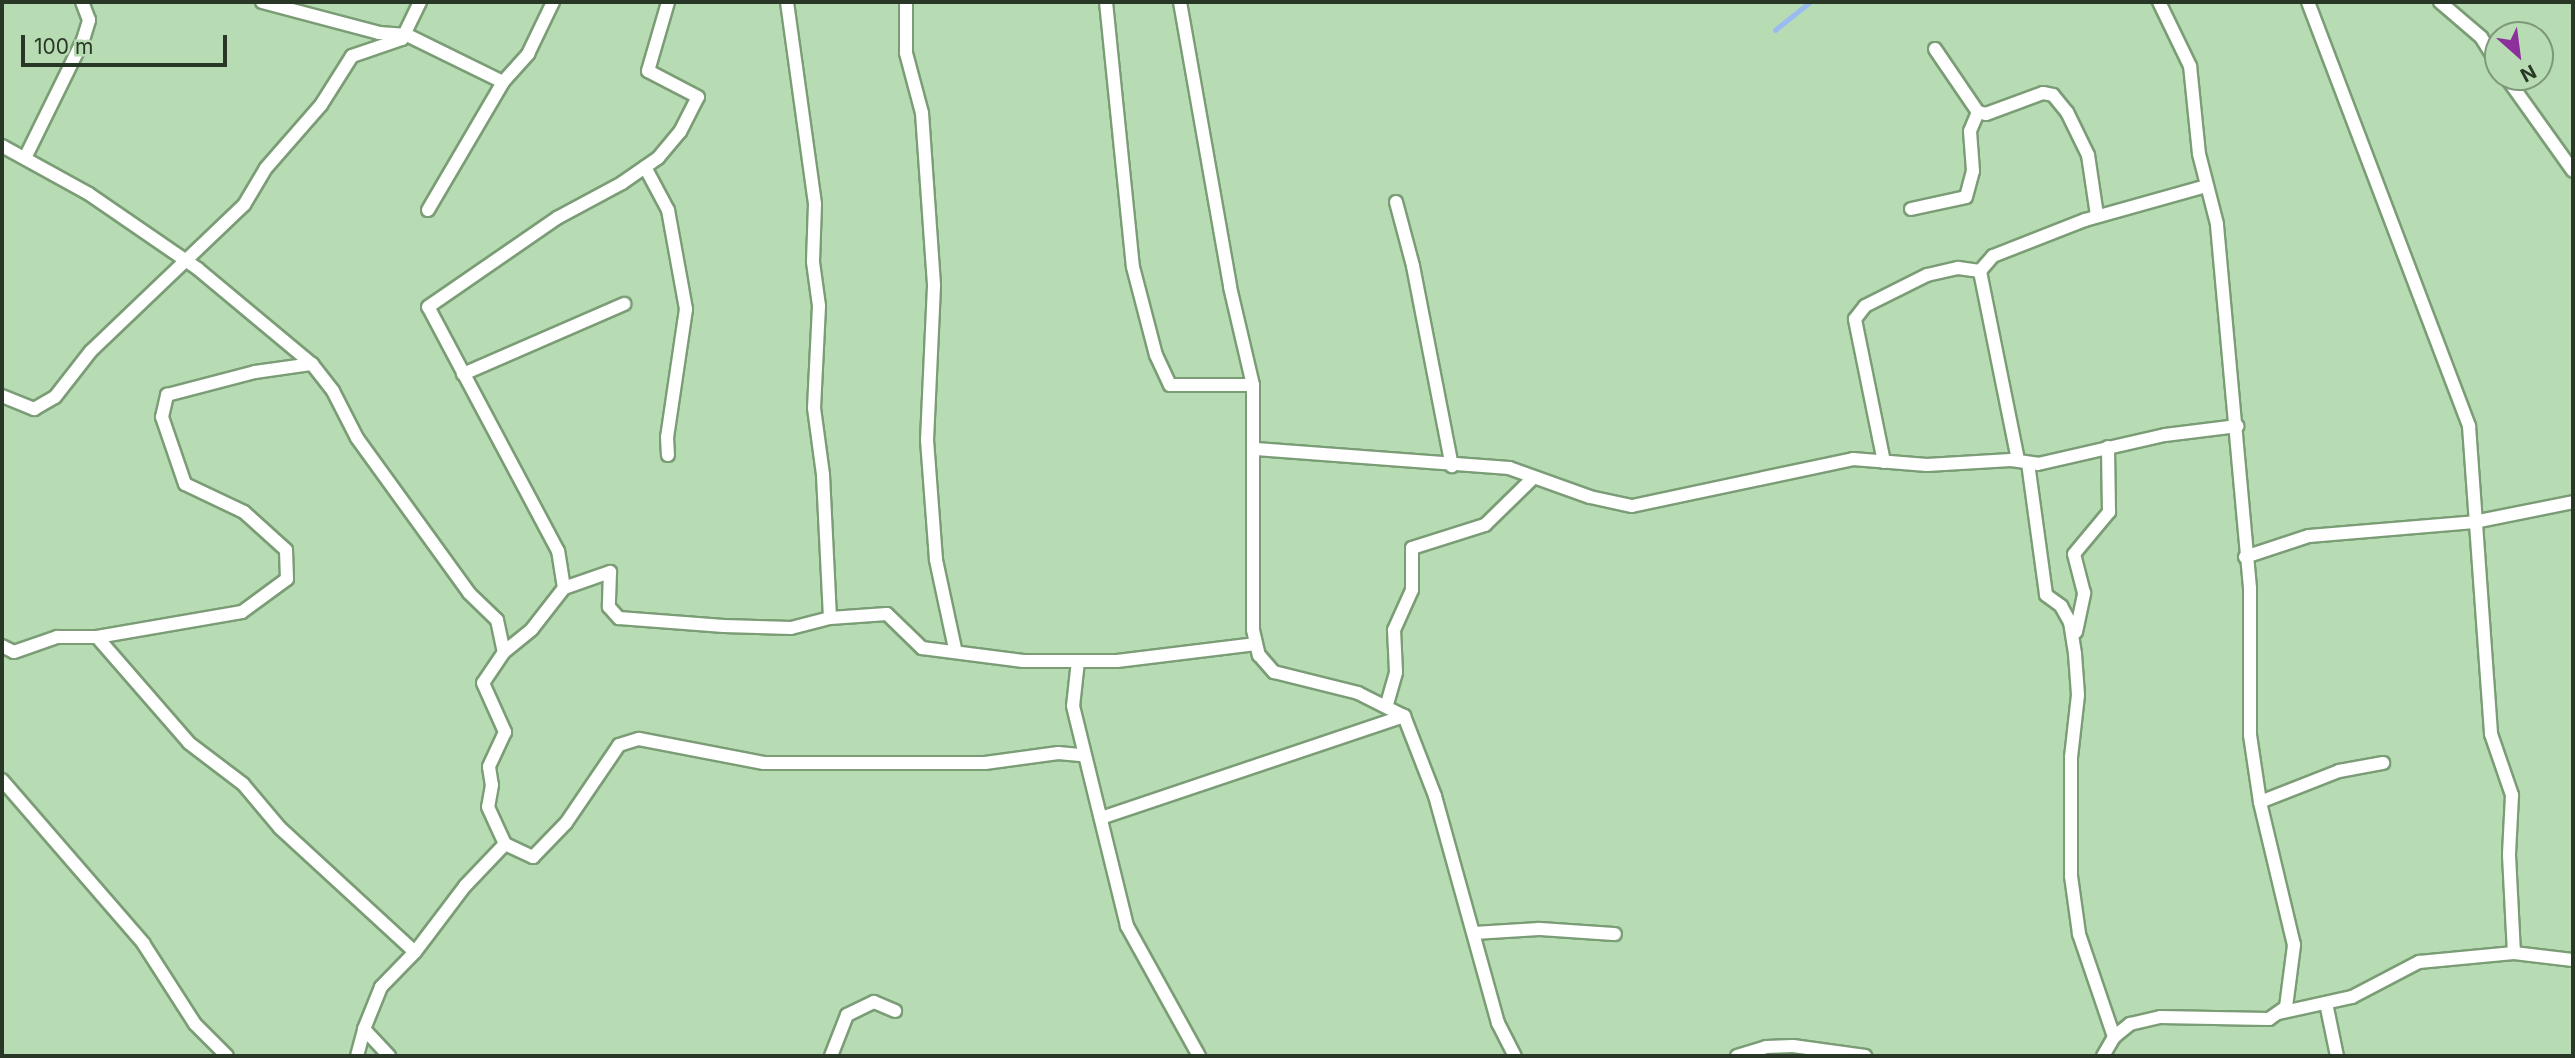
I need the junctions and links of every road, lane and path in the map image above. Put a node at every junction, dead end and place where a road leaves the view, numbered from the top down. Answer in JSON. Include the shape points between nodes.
{"nodes":[{"id":1,"x":82,"y":2,"type":"edge"},
{"id":2,"x":262,"y":2,"type":"edge"},
{"id":3,"x":420,"y":2,"type":"edge"},
{"id":4,"x":553,"y":2,"type":"edge"},
{"id":5,"x":668,"y":2,"type":"edge"},
{"id":6,"x":787,"y":2,"type":"edge"},
{"id":7,"x":906,"y":2,"type":"edge"},
{"id":8,"x":1106,"y":2,"type":"edge"},
{"id":9,"x":1180,"y":2,"type":"edge"},
{"id":10,"x":2159,"y":2,"type":"edge"},
{"id":11,"x":2308,"y":2,"type":"edge"},
{"id":12,"x":2440,"y":2,"type":"edge"},
{"id":13,"x":407,"y":35,"type":"junction"},
{"id":14,"x":2484,"y":42,"type":"edge"},
{"id":15,"x":1935,"y":49,"type":"dead end"},
{"id":16,"x":503,"y":82,"type":"junction"},
{"id":17,"x":2515,"y":91,"type":"edge"},
{"id":18,"x":1978,"y":111,"type":"junction"},
{"id":19,"x":2,"y":145,"type":"edge"},
{"id":20,"x":25,"y":158,"type":"junction"},
{"id":21,"x":645,"y":167,"type":"junction"},
{"id":22,"x":2573,"y":171,"type":"edge"},
{"id":23,"x":2206,"y":186,"type":"junction"},
{"id":24,"x":1396,"y":202,"type":"dead end"},
{"id":25,"x":1911,"y":209,"type":"dead end"},
{"id":26,"x":428,"y":210,"type":"dead end"},
{"id":27,"x":2097,"y":215,"type":"junction"},
{"id":28,"x":183,"y":258,"type":"junction"},
{"id":29,"x":1980,"y":271,"type":"junction"},
{"id":30,"x":624,"y":304,"type":"dead end"},
{"id":31,"x":312,"y":364,"type":"junction"},
{"id":32,"x":464,"y":374,"type":"junction"},
{"id":33,"x":1253,"y":385,"type":"junction"},
{"id":34,"x":2,"y":396,"type":"edge"},
{"id":35,"x":2237,"y":426,"type":"junction"},
{"id":36,"x":2108,"y":447,"type":"junction"},
{"id":37,"x":1256,"y":449,"type":"junction"},
{"id":38,"x":668,"y":455,"type":"dead end"},
{"id":39,"x":1884,"y":462,"type":"junction"},
{"id":40,"x":2023,"y":462,"type":"junction"},
{"id":41,"x":1452,"y":466,"type":"junction"},
{"id":42,"x":1533,"y":478,"type":"junction"},
{"id":43,"x":2572,"y":505,"type":"edge"},
{"id":44,"x":2473,"y":522,"type":"junction"},
{"id":45,"x":2245,"y":557,"type":"junction"},
{"id":46,"x":564,"y":587,"type":"junction"},
{"id":47,"x":830,"y":618,"type":"junction"},
{"id":48,"x":97,"y":638,"type":"junction"},
{"id":49,"x":1256,"y":644,"type":"junction"},
{"id":50,"x":2,"y":646,"type":"edge"},
{"id":51,"x":955,"y":649,"type":"junction"},
{"id":52,"x":504,"y":652,"type":"junction"},
{"id":53,"x":2075,"y":654,"type":"junction"},
{"id":54,"x":1078,"y":662,"type":"junction"},
{"id":55,"x":1387,"y":704,"type":"junction"},
{"id":56,"x":1404,"y":716,"type":"junction"},
{"id":57,"x":1083,"y":755,"type":"junction"},
{"id":58,"x":2383,"y":763,"type":"dead end"},
{"id":59,"x":2,"y":780,"type":"edge"},
{"id":60,"x":2260,"y":802,"type":"junction"},
{"id":61,"x":1101,"y":818,"type":"junction"},
{"id":62,"x":505,"y":844,"type":"junction"},
{"id":63,"x":1474,"y":933,"type":"junction"},
{"id":64,"x":1615,"y":934,"type":"dead end"},
{"id":65,"x":415,"y":952,"type":"junction"},
{"id":66,"x":2515,"y":953,"type":"junction"},
{"id":67,"x":2573,"y":960,"type":"edge"},
{"id":68,"x":2326,"y":1003,"type":"junction"},
{"id":69,"x":895,"y":1011,"type":"dead end"},
{"id":70,"x":2278,"y":1013,"type":"junction"},
{"id":71,"x":364,"y":1029,"type":"junction"},
{"id":72,"x":2114,"y":1037,"type":"junction"},
{"id":73,"x":227,"y":1056,"type":"edge"},
{"id":74,"x":357,"y":1056,"type":"edge"},
{"id":75,"x":389,"y":1056,"type":"edge"},
{"id":76,"x":831,"y":1056,"type":"edge"},
{"id":77,"x":1199,"y":1056,"type":"edge"},
{"id":78,"x":1516,"y":1056,"type":"edge"},
{"id":79,"x":1737,"y":1056,"type":"edge"},
{"id":80,"x":1865,"y":1056,"type":"edge"},
{"id":81,"x":2103,"y":1056,"type":"edge"},
{"id":82,"x":2337,"y":1056,"type":"edge"}],
"edges":[{"from":1,"to":20,"type":"street","via":[[89,20],[83,40]]},
{"from":2,"to":13,"type":"street","via":[[379,33]]},
{"from":3,"to":13,"type":"street"},
{"from":4,"to":16,"type":"street","via":[[528,54]]},
{"from":5,"to":21,"type":"street","via":[[648,71],[698,97],[680,132]]},
{"from":6,"to":47,"type":"street","via":[[815,204],[813,262],[819,306],[814,408],[823,475]]},
{"from":7,"to":51,"type":"street","via":[[906,52],[922,113],[934,286],[927,440],[936,560]]},
{"from":8,"to":33,"type":"street","via":[[1133,267],[1156,355],[1170,384]]},
{"from":9,"to":33,"type":"street","via":[[1230,287]]},
{"from":10,"to":23,"type":"street","via":[[2190,66]]},
{"from":11,"to":44,"type":"street","via":[[2469,426]]},
{"from":12,"to":14,"type":"street"},
{"from":13,"to":16,"type":"street"},
{"from":13,"to":28,"type":"street","via":[[352,56],[321,106],[266,168],[244,205]]},
{"from":15,"to":18,"type":"street"},
{"from":16,"to":26,"type":"street"},
{"from":17,"to":22,"type":"street"},
{"from":18,"to":25,"type":"street","via":[[1970,131],[1973,172],[1966,197]]},
{"from":18,"to":27,"type":"street","via":[[1986,114],[2043,93],[2053,95],[2067,111],[2088,155]]},
{"from":19,"to":20,"type":"street"},
{"from":20,"to":28,"type":"street","via":[[89,194]]},
{"from":21,"to":32,"type":"street","via":[[557,218],[428,307]]},
{"from":21,"to":38,"type":"street","via":[[668,210],[686,309]]},
{"from":23,"to":27,"type":"street"},
{"from":23,"to":35,"type":"street","via":[[2217,224]]},
{"from":24,"to":41,"type":"street"},
{"from":27,"to":29,"type":"street","via":[[1993,256]]},
{"from":28,"to":31,"type":"street"},
{"from":28,"to":34,"type":"street","via":[[91,351],[55,397],[34,409]]},
{"from":29,"to":39,"type":"street","via":[[1958,268],[1927,275],[1864,306],[1855,319]]},
{"from":29,"to":40,"type":"street"},
{"from":30,"to":32,"type":"street"},
{"from":31,"to":48,"type":"street","via":[[255,372],[167,395],[162,417],[185,484],[244,512],[286,550],[287,579],[242,612]]},
{"from":31,"to":52,"type":"street","via":[[333,391],[357,439],[469,593],[497,620]]},
{"from":32,"to":46,"type":"street","via":[[558,551]]},
{"from":33,"to":37,"type":"street","via":[[1250,401]]},
{"from":35,"to":36,"type":"street"},
{"from":35,"to":45,"type":"street"},
{"from":36,"to":40,"type":"street"},
{"from":36,"to":53,"type":"street","via":[[2109,512],[2074,554],[2084,593]]},
{"from":37,"to":41,"type":"street"},
{"from":37,"to":49,"type":"street","via":[[1252,585]]},
{"from":39,"to":40,"type":"street","via":[[1961,466]]},
{"from":39,"to":42,"type":"street","via":[[1853,459],[1789,470],[1632,506]]},
{"from":40,"to":53,"type":"street","via":[[2046,595],[2061,606],[2070,622]]},
{"from":41,"to":42,"type":"street","via":[[1509,468]]},
{"from":42,"to":55,"type":"street","via":[[1485,525],[1412,548],[1412,590],[1394,630],[1396,672]]},
{"from":43,"to":44,"type":"street"},
{"from":44,"to":45,"type":"street","via":[[2309,536]]},
{"from":44,"to":66,"type":"street","via":[[2487,635],[2491,734],[2512,795],[2509,855]]},
{"from":45,"to":60,"type":"street","via":[[2250,589],[2247,701]]},
{"from":46,"to":47,"type":"street","via":[[610,572],[609,607],[619,618],[791,628]]},
{"from":46,"to":52,"type":"street","via":[[532,629]]},
{"from":47,"to":51,"type":"street","via":[[887,614],[922,648]]},
{"from":48,"to":50,"type":"street","via":[[57,637],[15,652]]},
{"from":48,"to":65,"type":"street","via":[[189,743],[243,784],[280,828]]},
{"from":49,"to":54,"type":"street","via":[[1209,653]]},
{"from":49,"to":55,"type":"street","via":[[1264,665],[1274,672]]},
{"from":51,"to":54,"type":"street","via":[[1023,661]]},
{"from":52,"to":62,"type":"street","via":[[483,683],[505,732],[489,767],[488,807]]},
{"from":53,"to":72,"type":"street","via":[[2078,695],[2071,757],[2071,876],[2079,934]]},
{"from":54,"to":57,"type":"street","via":[[1073,706]]},
{"from":55,"to":56,"type":"street"},
{"from":56,"to":61,"type":"street"},
{"from":56,"to":63,"type":"street","via":[[1421,753]]},
{"from":57,"to":61,"type":"street"},
{"from":57,"to":62,"type":"street","via":[[1058,753],[985,763],[764,764],[639,738],[619,745],[566,822],[533,857]]},
{"from":58,"to":60,"type":"street","via":[[2339,771]]},
{"from":59,"to":73,"type":"street","via":[[143,943],[195,1024]]},
{"from":60,"to":70,"type":"street","via":[[2294,945],[2289,996]]},
{"from":61,"to":77,"type":"street","via":[[1127,926]]},
{"from":62,"to":65,"type":"street","via":[[465,886]]},
{"from":63,"to":64,"type":"street","via":[[1539,929]]},
{"from":63,"to":78,"type":"street","via":[[1498,1023]]},
{"from":65,"to":71,"type":"street","via":[[381,987]]},
{"from":66,"to":67,"type":"street"},
{"from":66,"to":68,"type":"street","via":[[2419,962],[2352,997]]},
{"from":68,"to":70,"type":"street"},
{"from":68,"to":82,"type":"street"},
{"from":69,"to":76,"type":"street","via":[[874,1002],[847,1015]]},
{"from":70,"to":72,"type":"street","via":[[2258,1020],[2160,1017],[2130,1024]]},
{"from":71,"to":74,"type":"street"},
{"from":71,"to":75,"type":"street"},
{"from":72,"to":81,"type":"street"},
{"from":79,"to":80,"type":"street","via":[[1766,1047],[1793,1046]]}]}
